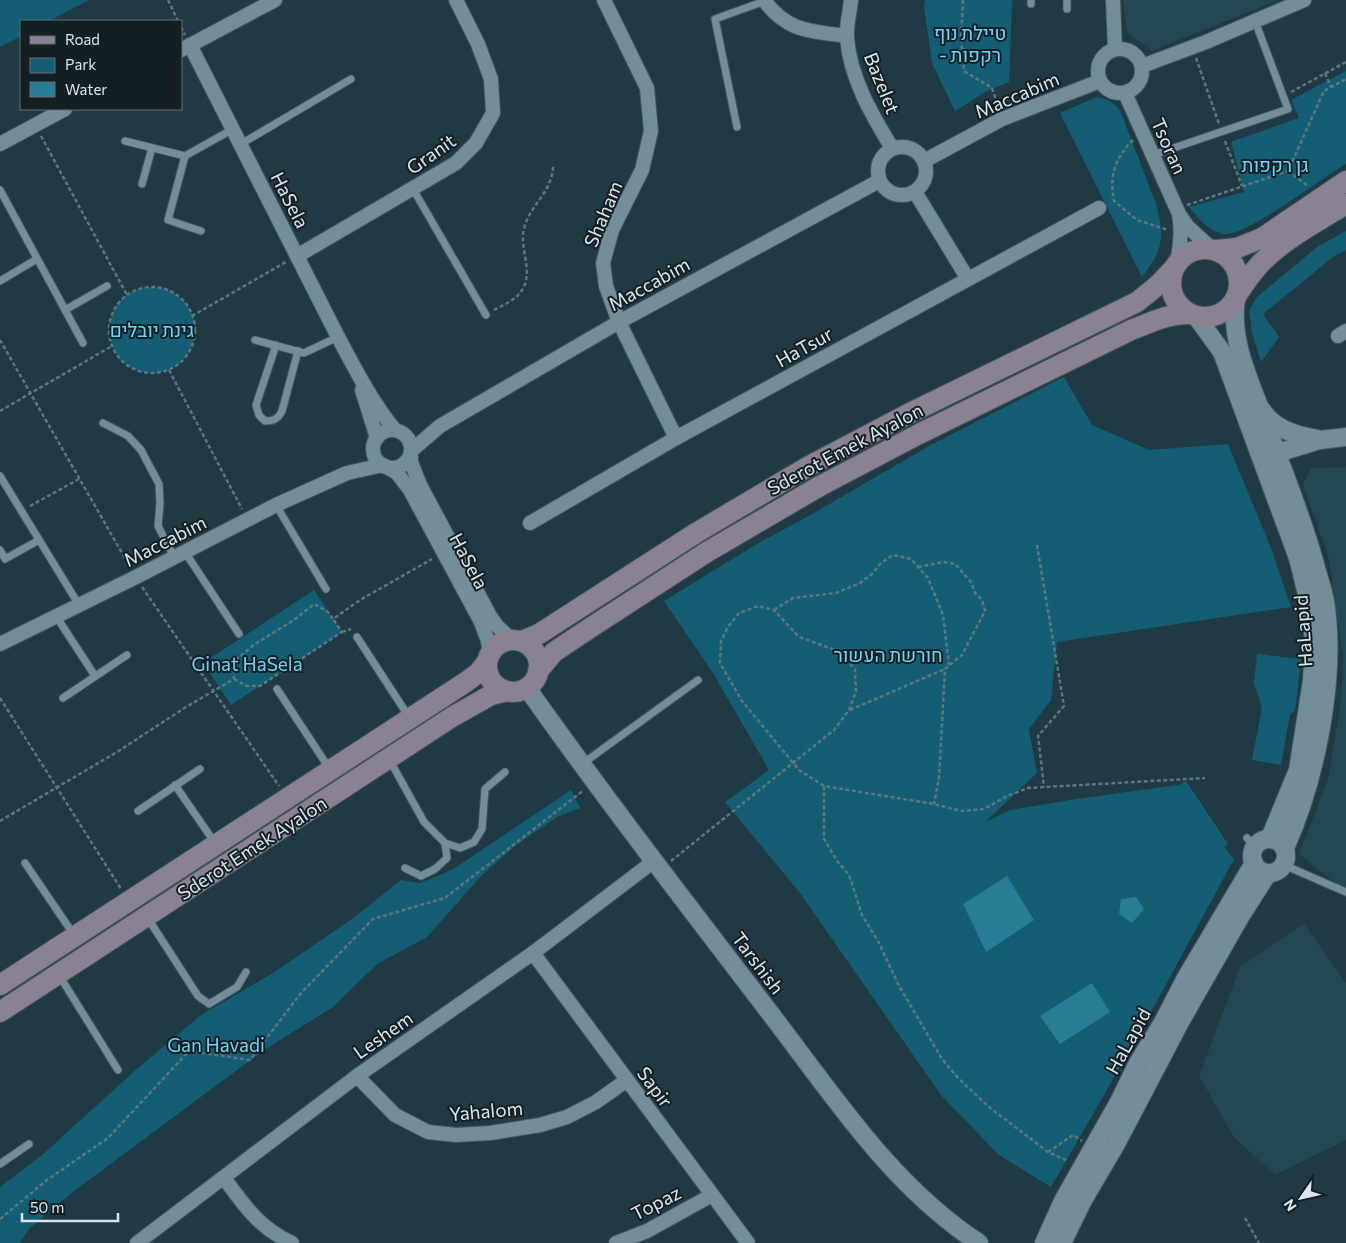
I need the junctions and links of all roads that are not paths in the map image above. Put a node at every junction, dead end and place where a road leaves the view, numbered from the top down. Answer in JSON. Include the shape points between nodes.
{"nodes":[{"id":1,"x":275,"y":0,"type":"edge"},
{"id":2,"x":456,"y":0,"type":"edge"},
{"id":3,"x":604,"y":0,"type":"edge"},
{"id":4,"x":764,"y":0,"type":"edge"},
{"id":5,"x":851,"y":0,"type":"edge"},
{"id":6,"x":1067,"y":0,"type":"edge"},
{"id":7,"x":1113,"y":0,"type":"edge"},
{"id":8,"x":1304,"y":0,"type":"edge"},
{"id":9,"x":1066,"y":9,"type":"dead end"},
{"id":10,"x":1255,"y":21,"type":"junction"},
{"id":11,"x":847,"y":36,"type":"junction"},
{"id":12,"x":186,"y":47,"type":"edge"},
{"id":13,"x":1115,"y":49,"type":"junction"},
{"id":14,"x":1142,"y":66,"type":"junction"},
{"id":15,"x":351,"y":79,"type":"dead end"},
{"id":16,"x":1100,"y":81,"type":"junction"},
{"id":17,"x":1124,"y":93,"type":"junction"},
{"id":18,"x":63,"y":110,"type":"edge"},
{"id":19,"x":737,"y":127,"type":"dead end"},
{"id":20,"x":233,"y":129,"type":"junction"},
{"id":21,"x":125,"y":141,"type":"dead end"},
{"id":22,"x":0,"y":144,"type":"edge"},
{"id":23,"x":241,"y":144,"type":"junction"},
{"id":24,"x":152,"y":148,"type":"junction"},
{"id":25,"x":892,"y":148,"type":"junction"},
{"id":26,"x":1153,"y":155,"type":"junction"},
{"id":27,"x":184,"y":156,"type":"junction"},
{"id":28,"x":924,"y":161,"type":"junction"},
{"id":29,"x":879,"y":181,"type":"junction"},
{"id":30,"x":1346,"y":182,"type":"edge"},
{"id":31,"x":142,"y":184,"type":"dead end"},
{"id":32,"x":413,"y":189,"type":"junction"},
{"id":33,"x":0,"y":190,"type":"edge"},
{"id":34,"x":915,"y":192,"type":"junction"},
{"id":35,"x":1346,"y":204,"type":"edge"},
{"id":36,"x":1098,"y":208,"type":"dead end"},
{"id":37,"x":1178,"y":211,"type":"junction"},
{"id":38,"x":201,"y":231,"type":"dead end"},
{"id":39,"x":1214,"y":250,"type":"junction"},
{"id":40,"x":297,"y":256,"type":"junction"},
{"id":41,"x":37,"y":259,"type":"junction"},
{"id":42,"x":1175,"y":265,"type":"junction"},
{"id":43,"x":968,"y":279,"type":"junction"},
{"id":44,"x":0,"y":280,"type":"edge"},
{"id":45,"x":107,"y":286,"type":"dead end"},
{"id":46,"x":1236,"y":297,"type":"junction"},
{"id":47,"x":65,"y":310,"type":"junction"},
{"id":48,"x":486,"y":314,"type":"road end"},
{"id":49,"x":1193,"y":315,"type":"junction"},
{"id":50,"x":620,"y":322,"type":"junction"},
{"id":51,"x":338,"y":337,"type":"junction"},
{"id":52,"x":256,"y":340,"type":"dead end"},
{"id":53,"x":83,"y":343,"type":"dead end"},
{"id":54,"x":276,"y":346,"type":"junction"},
{"id":55,"x":298,"y":352,"type":"junction"},
{"id":56,"x":357,"y":372,"type":"junction"},
{"id":57,"x":1258,"y":402,"type":"junction"},
{"id":58,"x":103,"y":423,"type":"dead end"},
{"id":59,"x":440,"y":426,"type":"junction"},
{"id":60,"x":400,"y":432,"type":"junction"},
{"id":61,"x":1346,"y":437,"type":"edge"},
{"id":62,"x":676,"y":438,"type":"junction"},
{"id":63,"x":1320,"y":440,"type":"junction"},
{"id":64,"x":375,"y":444,"type":"junction"},
{"id":65,"x":411,"y":452,"type":"junction"},
{"id":66,"x":1269,"y":456,"type":"junction"},
{"id":67,"x":385,"y":466,"type":"junction"},
{"id":68,"x":347,"y":473,"type":"junction"},
{"id":69,"x":0,"y":476,"type":"edge"},
{"id":70,"x":276,"y":505,"type":"junction"},
{"id":71,"x":530,"y":523,"type":"dead end"},
{"id":72,"x":39,"y":540,"type":"junction"},
{"id":73,"x":0,"y":550,"type":"edge"},
{"id":74,"x":180,"y":555,"type":"junction"},
{"id":75,"x":326,"y":589,"type":"dead end"},
{"id":76,"x":79,"y":605,"type":"junction"},
{"id":77,"x":56,"y":616,"type":"junction"},
{"id":78,"x":240,"y":634,"type":"dead end"},
{"id":79,"x":357,"y":637,"type":"dead end"},
{"id":80,"x":517,"y":640,"type":"junction"},
{"id":81,"x":0,"y":644,"type":"edge"},
{"id":82,"x":127,"y":655,"type":"dead end"},
{"id":83,"x":489,"y":658,"type":"junction"},
{"id":84,"x":538,"y":671,"type":"junction"},
{"id":85,"x":95,"y":676,"type":"junction"},
{"id":86,"x":698,"y":680,"type":"dead end"},
{"id":87,"x":527,"y":688,"type":"junction"},
{"id":88,"x":277,"y":689,"type":"dead end"},
{"id":89,"x":507,"y":691,"type":"junction"},
{"id":90,"x":63,"y":698,"type":"dead end"},
{"id":91,"x":409,"y":718,"type":"junction"},
{"id":92,"x":388,"y":759,"type":"junction"},
{"id":93,"x":582,"y":764,"type":"junction"},
{"id":94,"x":200,"y":768,"type":"dead end"},
{"id":95,"x":330,"y":769,"type":"junction"},
{"id":96,"x":505,"y":772,"type":"dead end"},
{"id":97,"x":175,"y":785,"type":"junction"},
{"id":98,"x":138,"y":811,"type":"dead end"},
{"id":99,"x":445,"y":843,"type":"junction"},
{"id":100,"x":216,"y":844,"type":"junction"},
{"id":101,"x":1266,"y":853,"type":"junction"},
{"id":102,"x":25,"y":863,"type":"dead end"},
{"id":103,"x":657,"y":865,"type":"junction"},
{"id":104,"x":405,"y":868,"type":"dead end"},
{"id":105,"x":1346,"y":892,"type":"edge"},
{"id":106,"x":147,"y":917,"type":"junction"},
{"id":107,"x":76,"y":936,"type":"junction"},
{"id":108,"x":532,"y":953,"type":"junction"},
{"id":109,"x":246,"y":972,"type":"dead end"},
{"id":110,"x":58,"y":975,"type":"junction"},
{"id":111,"x":0,"y":985,"type":"edge"},
{"id":112,"x":0,"y":1012,"type":"edge"},
{"id":113,"x":118,"y":1070,"type":"dead end"},
{"id":114,"x":357,"y":1076,"type":"junction"},
{"id":115,"x":627,"y":1080,"type":"junction"},
{"id":116,"x":28,"y":1144,"type":"dead end"},
{"id":117,"x":0,"y":1164,"type":"edge"},
{"id":118,"x":224,"y":1178,"type":"junction"},
{"id":119,"x":712,"y":1195,"type":"junction"},
{"id":120,"x":137,"y":1243,"type":"edge"},
{"id":121,"x":292,"y":1243,"type":"edge"},
{"id":122,"x":616,"y":1243,"type":"edge"},
{"id":123,"x":748,"y":1243,"type":"edge"},
{"id":124,"x":979,"y":1243,"type":"edge"},
{"id":125,"x":1044,"y":1243,"type":"edge"},
{"id":126,"x":1062,"y":1243,"type":"edge"}],
"edges":[{"from":1,"to":12,"type":"street"},
{"from":2,"to":32,"type":"street","name":"Granit","via":[[478,44],[490,80],[493,113],[476,143],[456,163]]},
{"from":3,"to":50,"type":"street","name":"Shaham","via":[[647,88],[651,131],[642,170],[612,230],[603,264],[606,286]]},
{"from":4,"to":11,"type":"street","via":[[784,22],[804,30]]},
{"from":4,"to":19,"type":"lane","via":[[715,19]]},
{"from":5,"to":11,"type":"street","name":"Bazelet"},
{"from":6,"to":9,"type":"lane"},
{"from":7,"to":13,"type":"street"},
{"from":8,"to":10,"type":"street"},
{"from":10,"to":14,"type":"street"},
{"from":10,"to":26,"type":"lane","via":[[1288,109]]},
{"from":11,"to":25,"type":"street","name":"Bazelet","via":[[850,60],[857,79]]},
{"from":12,"to":20,"type":"street","name":"HaSela"},
{"from":13,"to":14,"type":"street","via":[[1133,53]]},
{"from":13,"to":16,"type":"street","via":[[1102,58],[1098,72]]},
{"from":14,"to":17,"type":"street","via":[[1137,85]]},
{"from":15,"to":23,"type":"lane"},
{"from":16,"to":17,"type":"street","via":[[1111,91]]},
{"from":16,"to":28,"type":"street","name":"Maccabim","via":[[1002,119]]},
{"from":17,"to":26,"type":"street","name":"Tsoran"},
{"from":18,"to":22,"type":"street"},
{"from":20,"to":23,"type":"street","name":"HaSela"},
{"from":20,"to":27,"type":"lane"},
{"from":21,"to":24,"type":"lane"},
{"from":23,"to":40,"type":"street","name":"HaSela"},
{"from":24,"to":27,"type":"lane"},
{"from":24,"to":31,"type":"lane"},
{"from":25,"to":28,"type":"street","via":[[911,148]]},
{"from":25,"to":29,"type":"street","via":[[880,158]]},
{"from":26,"to":37,"type":"street","name":"Tsoran"},
{"from":27,"to":38,"type":"lane","via":[[168,220]]},
{"from":28,"to":34,"type":"street","via":[[925,178]]},
{"from":29,"to":34,"type":"street","via":[[891,193],[907,195]]},
{"from":29,"to":50,"type":"street","name":"Maccabim"},
{"from":30,"to":39,"type":"main road","via":[[1262,238],[1237,248]]},
{"from":32,"to":40,"type":"street","name":"Granit"},
{"from":32,"to":48,"type":"lane"},
{"from":33,"to":41,"type":"lane"},
{"from":34,"to":43,"type":"street"},
{"from":35,"to":46,"type":"main road","via":[[1271,254]]},
{"from":36,"to":43,"type":"street","name":"HaTsur"},
{"from":37,"to":39,"type":"street","name":"Tsoran","via":[[1188,227]]},
{"from":37,"to":42,"type":"street","name":"Tsoran","via":[[1182,243]]},
{"from":39,"to":42,"type":"main road","via":[[1194,249]]},
{"from":39,"to":46,"type":"main road","via":[[1227,256],[1235,266],[1239,287]]},
{"from":40,"to":51,"type":"street","name":"HaSela"},
{"from":41,"to":44,"type":"lane"},
{"from":41,"to":47,"type":"lane"},
{"from":42,"to":49,"type":"main road","via":[[1170,287],[1173,298]]},
{"from":42,"to":80,"type":"main road","name":"Sderot Emek Ayalon","via":[[1137,302],[816,462],[696,533],[539,634]]},
{"from":43,"to":62,"type":"street","name":"HaTsur"},
{"from":45,"to":47,"type":"lane"},
{"from":46,"to":49,"type":"main road","via":[[1218,315],[1202,318]]},
{"from":46,"to":57,"type":"street","name":"HaLapid","via":[[1234,312],[1241,358]]},
{"from":47,"to":53,"type":"lane"},
{"from":49,"to":66,"type":"street","name":"HaLapid","via":[[1222,352]]},
{"from":49,"to":84,"type":"main road","name":"Sderot Emek Ayalon","via":[[1167,317],[1131,330],[820,486],[707,552],[593,626],[554,652]]},
{"from":50,"to":59,"type":"street","name":"Maccabim"},
{"from":50,"to":62,"type":"street","name":"Shaham"},
{"from":51,"to":55,"type":"lane","via":[[304,353]]},
{"from":51,"to":56,"type":"street","name":"HaSela"},
{"from":52,"to":54,"type":"lane"},
{"from":54,"to":55,"type":"lane"},
{"from":54,"to":55,"type":"lane","via":[[256,405],[265,421],[273,421],[282,411]]},
{"from":56,"to":60,"type":"street","name":"HaSela","via":[[388,421]]},
{"from":56,"to":64,"type":"street","name":"HaSela"},
{"from":57,"to":63,"type":"street","via":[[1265,414],[1288,431]]},
{"from":57,"to":66,"type":"street","name":"HaLapid"},
{"from":58,"to":74,"type":"lane","via":[[128,436],[140,450],[159,484],[158,526]]},
{"from":59,"to":60,"type":"street","name":"Maccabim"},
{"from":59,"to":65,"type":"street","name":"Maccabim"},
{"from":60,"to":64,"type":"street","via":[[385,431]]},
{"from":60,"to":65,"type":"street","via":[[409,440]]},
{"from":61,"to":63,"type":"street"},
{"from":62,"to":71,"type":"street","name":"HaTsur"},
{"from":63,"to":66,"type":"street"},
{"from":64,"to":67,"type":"street","via":[[376,458]]},
{"from":64,"to":68,"type":"street","name":"Maccabim"},
{"from":65,"to":67,"type":"street","via":[[400,466]]},
{"from":65,"to":80,"type":"street","name":"HaSela","via":[[417,480],[486,607],[497,626]]},
{"from":66,"to":101,"type":"street","name":"HaLapid","via":[[1309,602],[1314,641],[1312,681],[1298,770]]},
{"from":67,"to":68,"type":"street","name":"Maccabim"},
{"from":67,"to":83,"type":"street","name":"HaSela","via":[[404,480],[485,631]]},
{"from":68,"to":70,"type":"street","name":"Maccabim"},
{"from":69,"to":72,"type":"lane"},
{"from":70,"to":74,"type":"street","name":"Maccabim"},
{"from":70,"to":75,"type":"lane"},
{"from":72,"to":73,"type":"lane","via":[[5,559]]},
{"from":72,"to":76,"type":"lane"},
{"from":74,"to":76,"type":"street","name":"Maccabim"},
{"from":74,"to":78,"type":"lane"},
{"from":76,"to":77,"type":"street","name":"Maccabim"},
{"from":77,"to":81,"type":"street","name":"Maccabim"},
{"from":77,"to":85,"type":"lane"},
{"from":79,"to":91,"type":"lane"},
{"from":80,"to":83,"type":"main road","via":[[500,643]]},
{"from":80,"to":84,"type":"main road","via":[[530,646],[535,653]]},
{"from":82,"to":85,"type":"lane"},
{"from":83,"to":89,"type":"main road","via":[[492,681]]},
{"from":83,"to":91,"type":"main road","name":"Sderot Emek Ayalon","via":[[472,678]]},
{"from":84,"to":87,"type":"main road"},
{"from":85,"to":90,"type":"lane"},
{"from":86,"to":93,"type":"lane"},
{"from":87,"to":89,"type":"main road"},
{"from":87,"to":93,"type":"street","name":"Tarshish"},
{"from":88,"to":95,"type":"lane"},
{"from":89,"to":92,"type":"main road","name":"Sderot Emek Ayalon","via":[[477,702]]},
{"from":91,"to":95,"type":"main road","name":"Sderot Emek Ayalon"},
{"from":92,"to":99,"type":"lane","via":[[424,822]]},
{"from":92,"to":106,"type":"main road","name":"Sderot Emek Ayalon"},
{"from":93,"to":103,"type":"street","name":"Tarshish"},
{"from":94,"to":97,"type":"lane"},
{"from":95,"to":100,"type":"main road","name":"Sderot Emek Ayalon"},
{"from":96,"to":99,"type":"lane","via":[[484,789],[482,829],[474,842],[460,848]]},
{"from":97,"to":98,"type":"lane"},
{"from":97,"to":100,"type":"lane"},
{"from":99,"to":104,"type":"lane","via":[[447,858],[435,869],[421,876]]},
{"from":100,"to":107,"type":"main road","name":"Sderot Emek Ayalon"},
{"from":101,"to":105,"type":"lane"},
{"from":101,"to":125,"type":"street","name":"HaLapid","via":[[1187,976],[1063,1201]]},
{"from":101,"to":126,"type":"street","name":"HaLapid","via":[[1240,917]]},
{"from":102,"to":107,"type":"lane"},
{"from":103,"to":108,"type":"street","name":"Leshem"},
{"from":103,"to":124,"type":"street","name":"Tarshish","via":[[876,1152],[952,1226]]},
{"from":106,"to":109,"type":"lane","via":[[198,996],[209,1004],[237,987]]},
{"from":106,"to":110,"type":"main road","name":"Sderot Emek Ayalon"},
{"from":107,"to":111,"type":"main road","name":"Sderot Emek Ayalon"},
{"from":108,"to":114,"type":"street","name":"Leshem"},
{"from":108,"to":115,"type":"street","name":"Sapir"},
{"from":110,"to":112,"type":"main road","name":"Sderot Emek Ayalon"},
{"from":110,"to":113,"type":"lane"},
{"from":114,"to":115,"type":"street","name":"Yahalom","via":[[395,1115],[428,1132],[456,1135],[540,1125],[567,1117]]},
{"from":114,"to":118,"type":"street","name":"Leshem"},
{"from":115,"to":119,"type":"street","name":"Sapir"},
{"from":116,"to":117,"type":"lane"},
{"from":118,"to":120,"type":"street","name":"Leshem"},
{"from":118,"to":121,"type":"street","via":[[252,1216]]},
{"from":119,"to":122,"type":"street","name":"Topaz","via":[[647,1231]]},
{"from":119,"to":123,"type":"street","name":"Sapir"}]}
